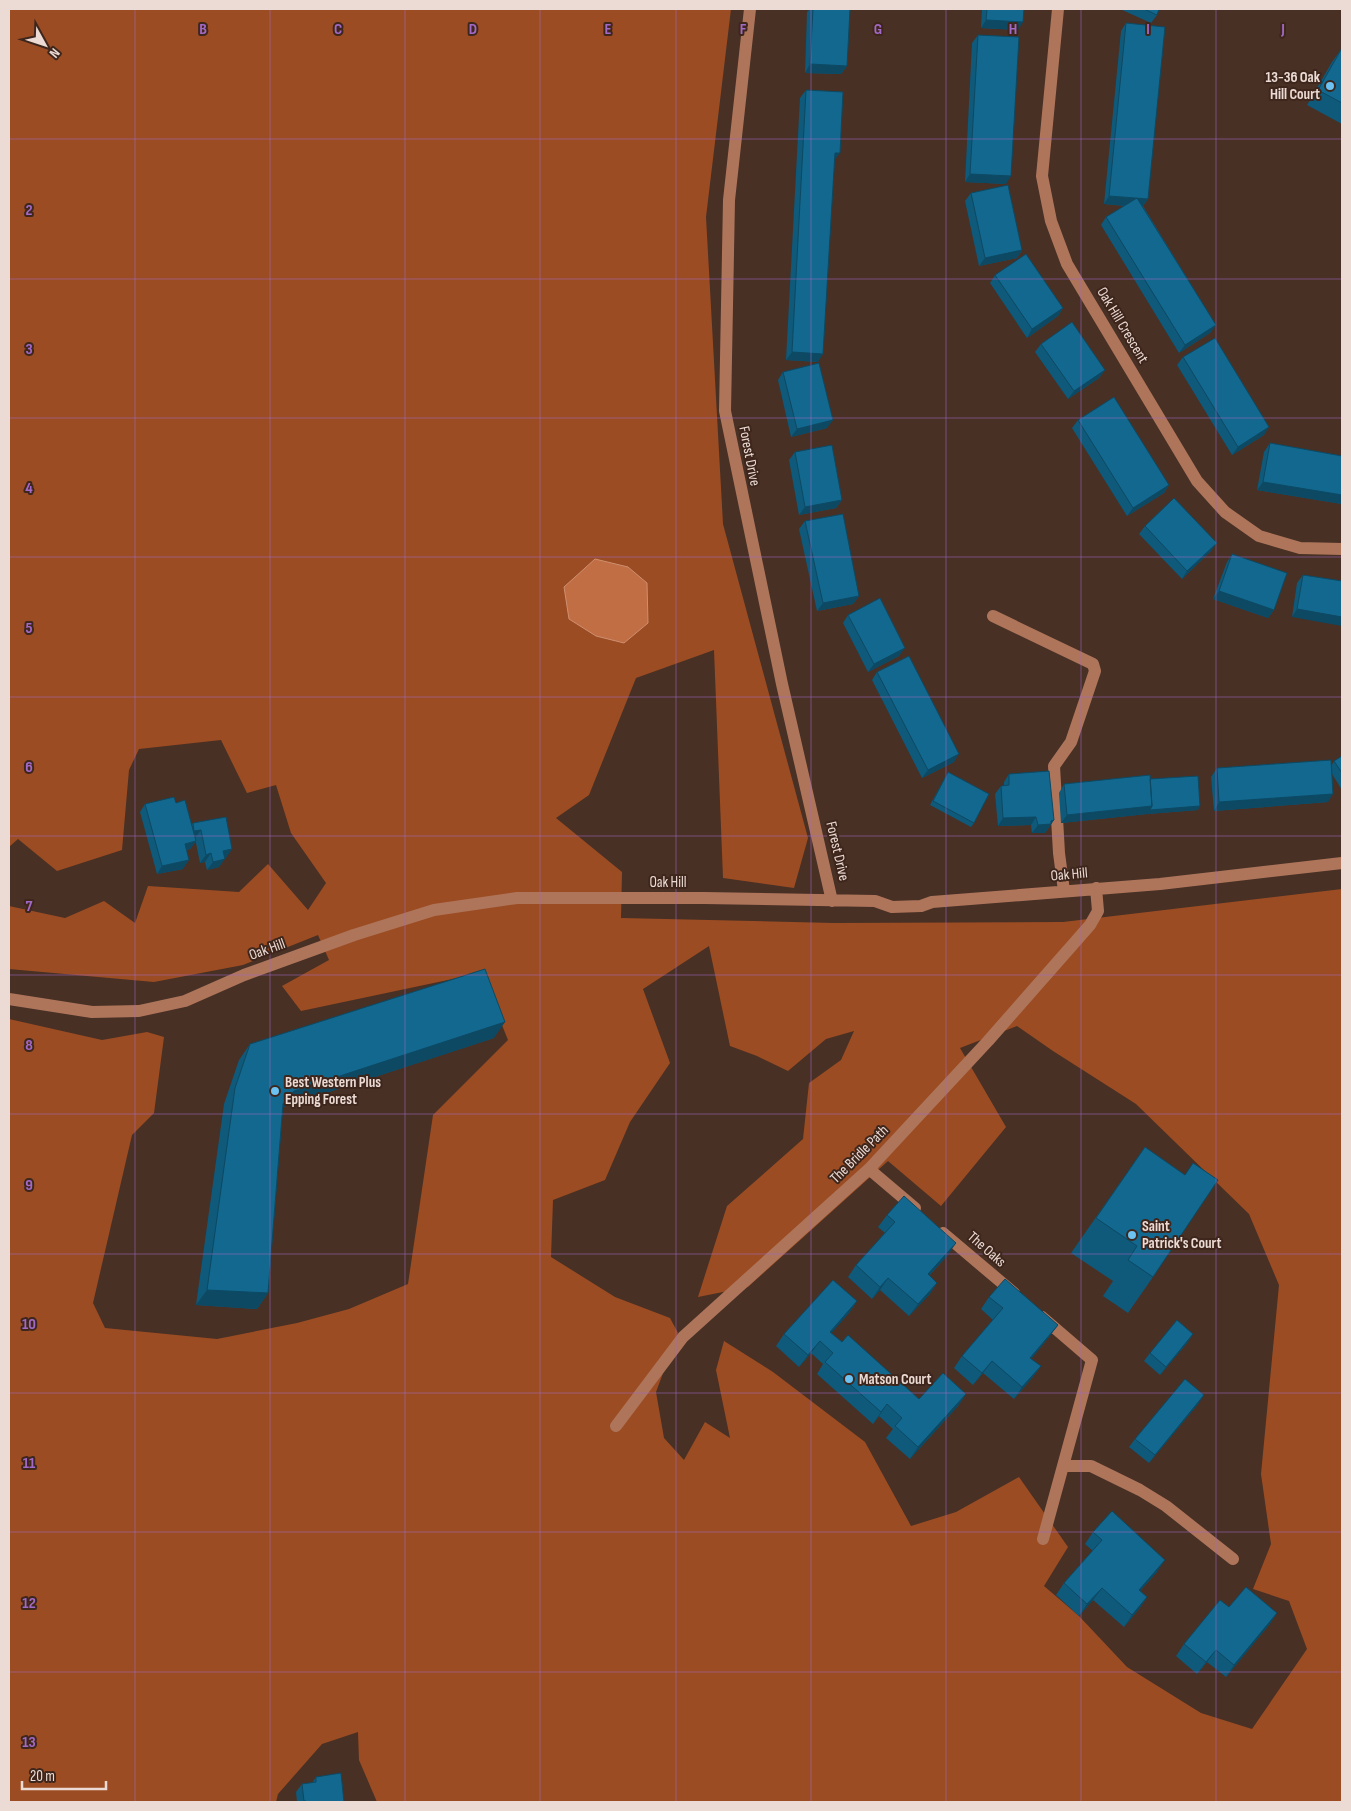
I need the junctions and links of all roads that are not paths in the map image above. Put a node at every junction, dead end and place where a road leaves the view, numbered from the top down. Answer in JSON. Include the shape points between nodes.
{"nodes":[{"id":1,"x":750,"y":9,"type":"edge"},
{"id":2,"x":1058,"y":9,"type":"edge"},
{"id":3,"x":1342,"y":550,"type":"edge"},
{"id":4,"x":992,"y":616,"type":"dead end"},
{"id":5,"x":1342,"y":863,"type":"edge"},
{"id":6,"x":1096,"y":888,"type":"junction"},
{"id":7,"x":1064,"y":890,"type":"junction"},
{"id":8,"x":832,"y":901,"type":"junction"},
{"id":9,"x":9,"y":999,"type":"edge"},
{"id":10,"x":869,"y":1169,"type":"junction"},
{"id":11,"x":921,"y":1214,"type":"edge"},
{"id":12,"x":936,"y":1227,"type":"edge"},
{"id":13,"x":616,"y":1426,"type":"dead end"},
{"id":14,"x":1064,"y":1466,"type":"junction"},
{"id":15,"x":1043,"y":1539,"type":"dead end"},
{"id":16,"x":1233,"y":1559,"type":"dead end"}],
"edges":[{"from":1,"to":8,"type":"street","name":"Forest Drive","via":[[729,200],[724,410]]},
{"from":2,"to":3,"type":"street","name":"Oak Hill Crescent","via":[[1042,176],[1051,221],[1067,264],[1197,481],[1226,512],[1259,536],[1300,548]]},
{"from":4,"to":7,"type":"street","via":[[1092,664],[1095,671],[1071,742],[1054,766]]},
{"from":5,"to":6,"type":"street","name":"Oak Hill"},
{"from":6,"to":7,"type":"street","name":"Oak Hill"},
{"from":6,"to":10,"type":"street","name":"The Bridle Path","via":[[1098,911],[1090,925]]},
{"from":7,"to":8,"type":"street","name":"Oak Hill","via":[[932,902],[921,906],[892,907],[875,901]]},
{"from":8,"to":9,"type":"street","name":"Oak Hill","via":[[517,898],[434,910],[354,935],[253,972],[185,1002],[139,1011],[92,1012]]},
{"from":10,"to":11,"type":"street"},
{"from":10,"to":13,"type":"street","name":"The Bridle Path","via":[[683,1337]]},
{"from":12,"to":14,"type":"street","name":"The Oaks","via":[[1092,1360]]},
{"from":14,"to":15,"type":"street","name":"The Oaks"},
{"from":14,"to":16,"type":"street","via":[[1091,1466],[1166,1506]]}]}
